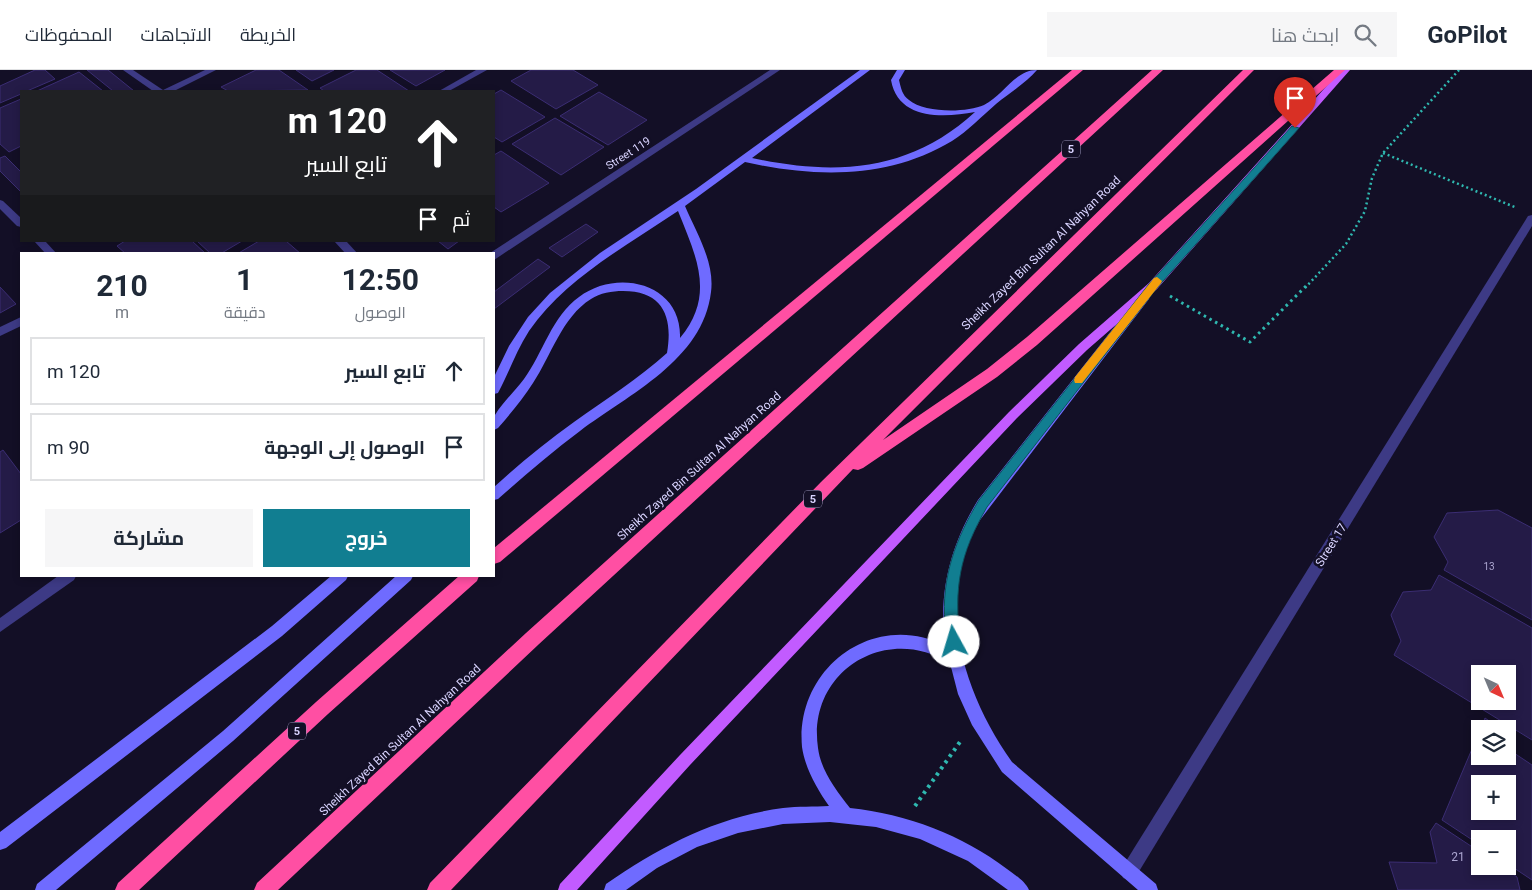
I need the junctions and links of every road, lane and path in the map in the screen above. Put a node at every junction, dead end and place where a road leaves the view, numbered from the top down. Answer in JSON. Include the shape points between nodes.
{"nodes":[{"id":1,"x":127,"y":70,"type":"edge"},
{"id":2,"x":212,"y":70,"type":"edge"},
{"id":3,"x":482,"y":70,"type":"edge"},
{"id":4,"x":776,"y":70,"type":"edge"},
{"id":5,"x":866,"y":70,"type":"edge"},
{"id":6,"x":901,"y":70,"type":"edge"},
{"id":7,"x":1033,"y":70,"type":"edge"},
{"id":8,"x":1078,"y":70,"type":"edge"},
{"id":9,"x":1158,"y":70,"type":"edge"},
{"id":10,"x":1249,"y":70,"type":"edge"},
{"id":11,"x":1340,"y":70,"type":"edge"},
{"id":12,"x":1346,"y":70,"type":"edge"},
{"id":13,"x":1459,"y":70,"type":"edge"},
{"id":14,"x":157,"y":90,"type":"edge"},
{"id":15,"x":169,"y":90,"type":"edge"},
{"id":16,"x":445,"y":90,"type":"edge"},
{"id":17,"x":988,"y":106,"type":"junction"},
{"id":18,"x":1383,"y":153,"type":"junction"},
{"id":19,"x":744,"y":159,"type":"junction"},
{"id":20,"x":0,"y":203,"type":"edge"},
{"id":21,"x":680,"y":205,"type":"junction"},
{"id":22,"x":1528,"y":214,"type":"edge"},
{"id":23,"x":20,"y":223,"type":"edge"},
{"id":24,"x":40,"y":242,"type":"edge"},
{"id":25,"x":340,"y":242,"type":"edge"},
{"id":26,"x":50,"y":252,"type":"edge"},
{"id":27,"x":351,"y":252,"type":"edge"},
{"id":28,"x":495,"y":255,"type":"edge"},
{"id":29,"x":1153,"y":286,"type":"junction"},
{"id":30,"x":20,"y":322,"type":"edge"},
{"id":31,"x":0,"y":332,"type":"edge"},
{"id":32,"x":672,"y":356,"type":"junction"},
{"id":33,"x":495,"y":388,"type":"edge"},
{"id":34,"x":495,"y":424,"type":"edge"},
{"id":35,"x":826,"y":486,"type":"junction"},
{"id":36,"x":495,"y":493,"type":"edge"},
{"id":37,"x":495,"y":556,"type":"edge"},
{"id":38,"x":68,"y":577,"type":"edge"},
{"id":39,"x":339,"y":577,"type":"edge"},
{"id":40,"x":405,"y":577,"type":"edge"},
{"id":41,"x":470,"y":577,"type":"edge"},
{"id":42,"x":0,"y":626,"type":"edge"},
{"id":43,"x":956,"y":659,"type":"junction"},
{"id":44,"x":976,"y":718,"type":"junction"},
{"id":45,"x":845,"y":814,"type":"junction"},
{"id":46,"x":902,"y":825,"type":"junction"},
{"id":47,"x":0,"y":842,"type":"edge"},
{"id":48,"x":1129,"y":872,"type":"junction"},
{"id":49,"x":43,"y":890,"type":"edge"},
{"id":50,"x":125,"y":890,"type":"edge"},
{"id":51,"x":264,"y":890,"type":"edge"},
{"id":52,"x":437,"y":890,"type":"edge"},
{"id":53,"x":566,"y":890,"type":"edge"},
{"id":54,"x":612,"y":890,"type":"edge"},
{"id":55,"x":1021,"y":890,"type":"edge"},
{"id":56,"x":1150,"y":890,"type":"edge"}],
"edges":[{"from":1,"to":14,"type":"street"},
{"from":2,"to":15,"type":"street"},
{"from":3,"to":16,"type":"street"},
{"from":4,"to":28,"type":"street","name":"Street 119"},
{"from":5,"to":19,"type":"street"},
{"from":6,"to":17,"type":"street","via":[[895,80],[898,93],[921,109],[959,113]]},
{"from":7,"to":17,"type":"street"},
{"from":8,"to":37,"type":"highway"},
{"from":9,"to":51,"type":"highway","name":"Sheikh Zayed Bin Sultan Al Nahyan Road","number":"5","via":[[532,639]]},
{"from":10,"to":35,"type":"highway","name":"Sheikh Zayed Bin Sultan Al Nahyan Road","number":"5"},
{"from":11,"to":35,"type":"highway","via":[[1032,341],[992,373]]},
{"from":12,"to":29,"type":"main road"},
{"from":13,"to":18,"type":"path"},
{"from":17,"to":19,"type":"street","via":[[933,148],[891,163],[818,170],[767,165]]},
{"from":18,"to":22,"type":"path"},
{"from":18,"to":29,"type":"path","via":[[1372,178],[1366,210],[1346,244],[1250,342]]},
{"from":19,"to":21,"type":"street"},
{"from":20,"to":23,"type":"street"},
{"from":21,"to":32,"type":"street","via":[[701,258],[706,290],[696,324]]},
{"from":21,"to":33,"type":"street","via":[[554,296],[524,330]]},
{"from":22,"to":48,"type":"street","name":"Street 17"},
{"from":24,"to":26,"type":"street"},
{"from":25,"to":27,"type":"street"},
{"from":29,"to":43,"type":"street","via":[[999,482],[969,527],[952,580],[950,608]]},
{"from":29,"to":53,"type":"main road","via":[[1083,347],[1007,422],[685,760]]},
{"from":30,"to":31,"type":"street"},
{"from":32,"to":34,"type":"street","via":[[675,330],[665,302],[637,288],[598,291],[576,304],[568,313],[529,381]]},
{"from":32,"to":36,"type":"street","via":[[576,427]]},
{"from":35,"to":52,"type":"highway","name":"Sheikh Zayed Bin Sultan Al Nahyan Road","number":"5"},
{"from":38,"to":42,"type":"street"},
{"from":39,"to":47,"type":"street","via":[[276,631]]},
{"from":40,"to":49,"type":"street","via":[[228,736]]},
{"from":41,"to":50,"type":"highway","number":"5"},
{"from":43,"to":44,"type":"street","via":[[958,674]]},
{"from":43,"to":45,"type":"street","via":[[933,646],[891,641],[852,654],[822,684],[809,726],[810,748],[828,793]]},
{"from":44,"to":46,"type":"path"},
{"from":44,"to":48,"type":"street","via":[[1007,767]]},
{"from":45,"to":46,"type":"street"},
{"from":45,"to":54,"type":"street","via":[[773,816],[737,824],[666,853]]},
{"from":46,"to":55,"type":"street","via":[[966,851]]},
{"from":48,"to":56,"type":"street"}]}
